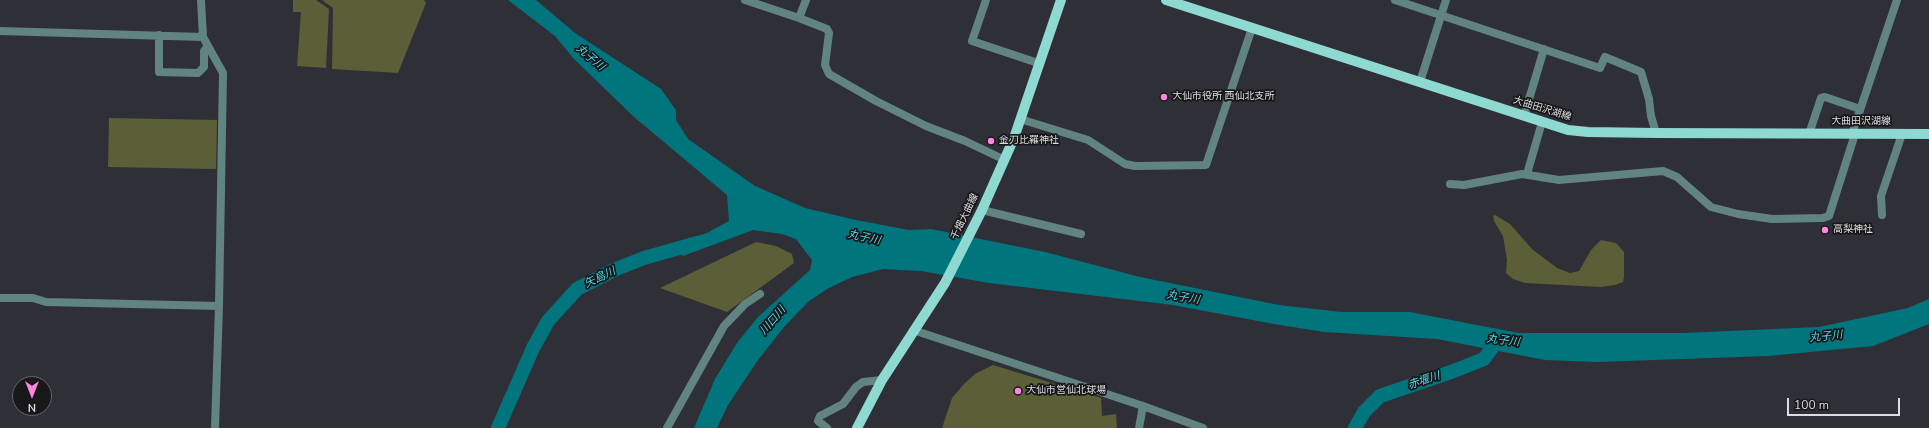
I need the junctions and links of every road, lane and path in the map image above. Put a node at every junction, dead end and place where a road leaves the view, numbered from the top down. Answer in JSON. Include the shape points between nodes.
{"nodes":[{"id":1,"x":201,"y":0,"type":"edge"},
{"id":2,"x":745,"y":0,"type":"edge"},
{"id":3,"x":806,"y":0,"type":"edge"},
{"id":4,"x":986,"y":0,"type":"edge"},
{"id":5,"x":1061,"y":0,"type":"edge"},
{"id":6,"x":1166,"y":0,"type":"edge"},
{"id":7,"x":1395,"y":0,"type":"edge"},
{"id":8,"x":1446,"y":0,"type":"edge"},
{"id":9,"x":1896,"y":0,"type":"edge"},
{"id":10,"x":1441,"y":15,"type":"junction"},
{"id":11,"x":799,"y":18,"type":"junction"},
{"id":12,"x":1252,"y":28,"type":"junction"},
{"id":13,"x":0,"y":31,"type":"edge"},
{"id":14,"x":159,"y":35,"type":"junction"},
{"id":15,"x":203,"y":36,"type":"junction"},
{"id":16,"x":208,"y":46,"type":"junction"},
{"id":17,"x":1544,"y":49,"type":"junction"},
{"id":18,"x":1038,"y":63,"type":"junction"},
{"id":19,"x":1420,"y":82,"type":"junction"},
{"id":20,"x":1860,"y":109,"type":"junction"},
{"id":21,"x":1524,"y":116,"type":"junction"},
{"id":22,"x":1020,"y":119,"type":"junction"},
{"id":23,"x":1542,"y":122,"type":"junction"},
{"id":24,"x":1656,"y":133,"type":"junction"},
{"id":25,"x":1809,"y":134,"type":"junction"},
{"id":26,"x":1854,"y":134,"type":"junction"},
{"id":27,"x":1902,"y":134,"type":"junction"},
{"id":28,"x":1929,"y":134,"type":"edge"},
{"id":29,"x":1005,"y":160,"type":"junction"},
{"id":30,"x":1527,"y":174,"type":"junction"},
{"id":31,"x":1450,"y":184,"type":"dead end"},
{"id":32,"x":982,"y":210,"type":"junction"},
{"id":33,"x":1882,"y":214,"type":"dead end"},
{"id":34,"x":1081,"y":234,"type":"dead end"},
{"id":35,"x":760,"y":294,"type":"dead end"},
{"id":36,"x":0,"y":298,"type":"edge"},
{"id":37,"x":219,"y":306,"type":"junction"},
{"id":38,"x":913,"y":330,"type":"junction"},
{"id":39,"x":882,"y":380,"type":"junction"},
{"id":40,"x":1143,"y":406,"type":"junction"},
{"id":41,"x":215,"y":428,"type":"edge"},
{"id":42,"x":667,"y":428,"type":"edge"},
{"id":43,"x":827,"y":428,"type":"edge"},
{"id":44,"x":857,"y":428,"type":"edge"},
{"id":45,"x":1139,"y":428,"type":"edge"},
{"id":46,"x":1203,"y":428,"type":"edge"}],
"edges":[{"from":1,"to":15,"type":"street"},
{"from":2,"to":11,"type":"street"},
{"from":3,"to":11,"type":"street"},
{"from":4,"to":18,"type":"street","via":[[972,41]]},
{"from":5,"to":18,"type":"main road","name":"千畑大曲線"},
{"from":6,"to":12,"type":"main road","name":"大曲田沢湖線"},
{"from":7,"to":10,"type":"street"},
{"from":8,"to":10,"type":"street"},
{"from":9,"to":20,"type":"street"},
{"from":10,"to":17,"type":"street"},
{"from":10,"to":19,"type":"street"},
{"from":11,"to":29,"type":"street","via":[[829,32],[825,65],[829,74],[926,126]]},
{"from":12,"to":19,"type":"main road","name":"大曲田沢湖線"},
{"from":12,"to":22,"type":"street","via":[[1206,165],[1125,164],[1088,140]]},
{"from":13,"to":14,"type":"street"},
{"from":14,"to":15,"type":"street"},
{"from":14,"to":16,"type":"street","via":[[159,72],[198,73],[204,67],[204,51]]},
{"from":15,"to":16,"type":"street"},
{"from":16,"to":37,"type":"street","via":[[223,73]]},
{"from":17,"to":21,"type":"street"},
{"from":17,"to":24,"type":"street","via":[[1600,68],[1605,57],[1641,72]]},
{"from":18,"to":22,"type":"main road","name":"千畑大曲線"},
{"from":19,"to":21,"type":"main road","name":"大曲田沢湖線"},
{"from":20,"to":25,"type":"street","via":[[1825,97],[1821,98]]},
{"from":20,"to":26,"type":"street"},
{"from":21,"to":23,"type":"main road","name":"大曲田沢湖線"},
{"from":22,"to":29,"type":"main road","name":"千畑大曲線"},
{"from":23,"to":24,"type":"main road","name":"大曲田沢湖線","via":[[1568,130],[1588,132]]},
{"from":23,"to":30,"type":"street"},
{"from":24,"to":25,"type":"main road","name":"大曲田沢湖線"},
{"from":25,"to":26,"type":"main road","name":"大曲田沢湖線"},
{"from":26,"to":27,"type":"main road","name":"大曲田沢湖線"},
{"from":26,"to":30,"type":"street","via":[[1829,216],[1823,218],[1772,219],[1711,207],[1677,177],[1663,171],[1559,180]]},
{"from":27,"to":28,"type":"main road","name":"大曲田沢湖線"},
{"from":27,"to":33,"type":"street","via":[[1881,196]]},
{"from":29,"to":32,"type":"main road","name":"千畑大曲線"},
{"from":30,"to":31,"type":"street","via":[[1464,185]]},
{"from":32,"to":34,"type":"street"},
{"from":32,"to":38,"type":"main road","name":"千畑大曲線","via":[[945,283]]},
{"from":35,"to":42,"type":"street","via":[[724,326]]},
{"from":36,"to":37,"type":"street","via":[[33,298],[46,302]]},
{"from":37,"to":41,"type":"street"},
{"from":38,"to":39,"type":"main road","name":"千畑大曲線"},
{"from":38,"to":40,"type":"street"},
{"from":39,"to":43,"type":"street","via":[[863,382],[843,404],[820,416],[818,421]]},
{"from":39,"to":44,"type":"main road","name":"千畑大曲線"},
{"from":40,"to":45,"type":"street"},
{"from":40,"to":46,"type":"street"}]}
